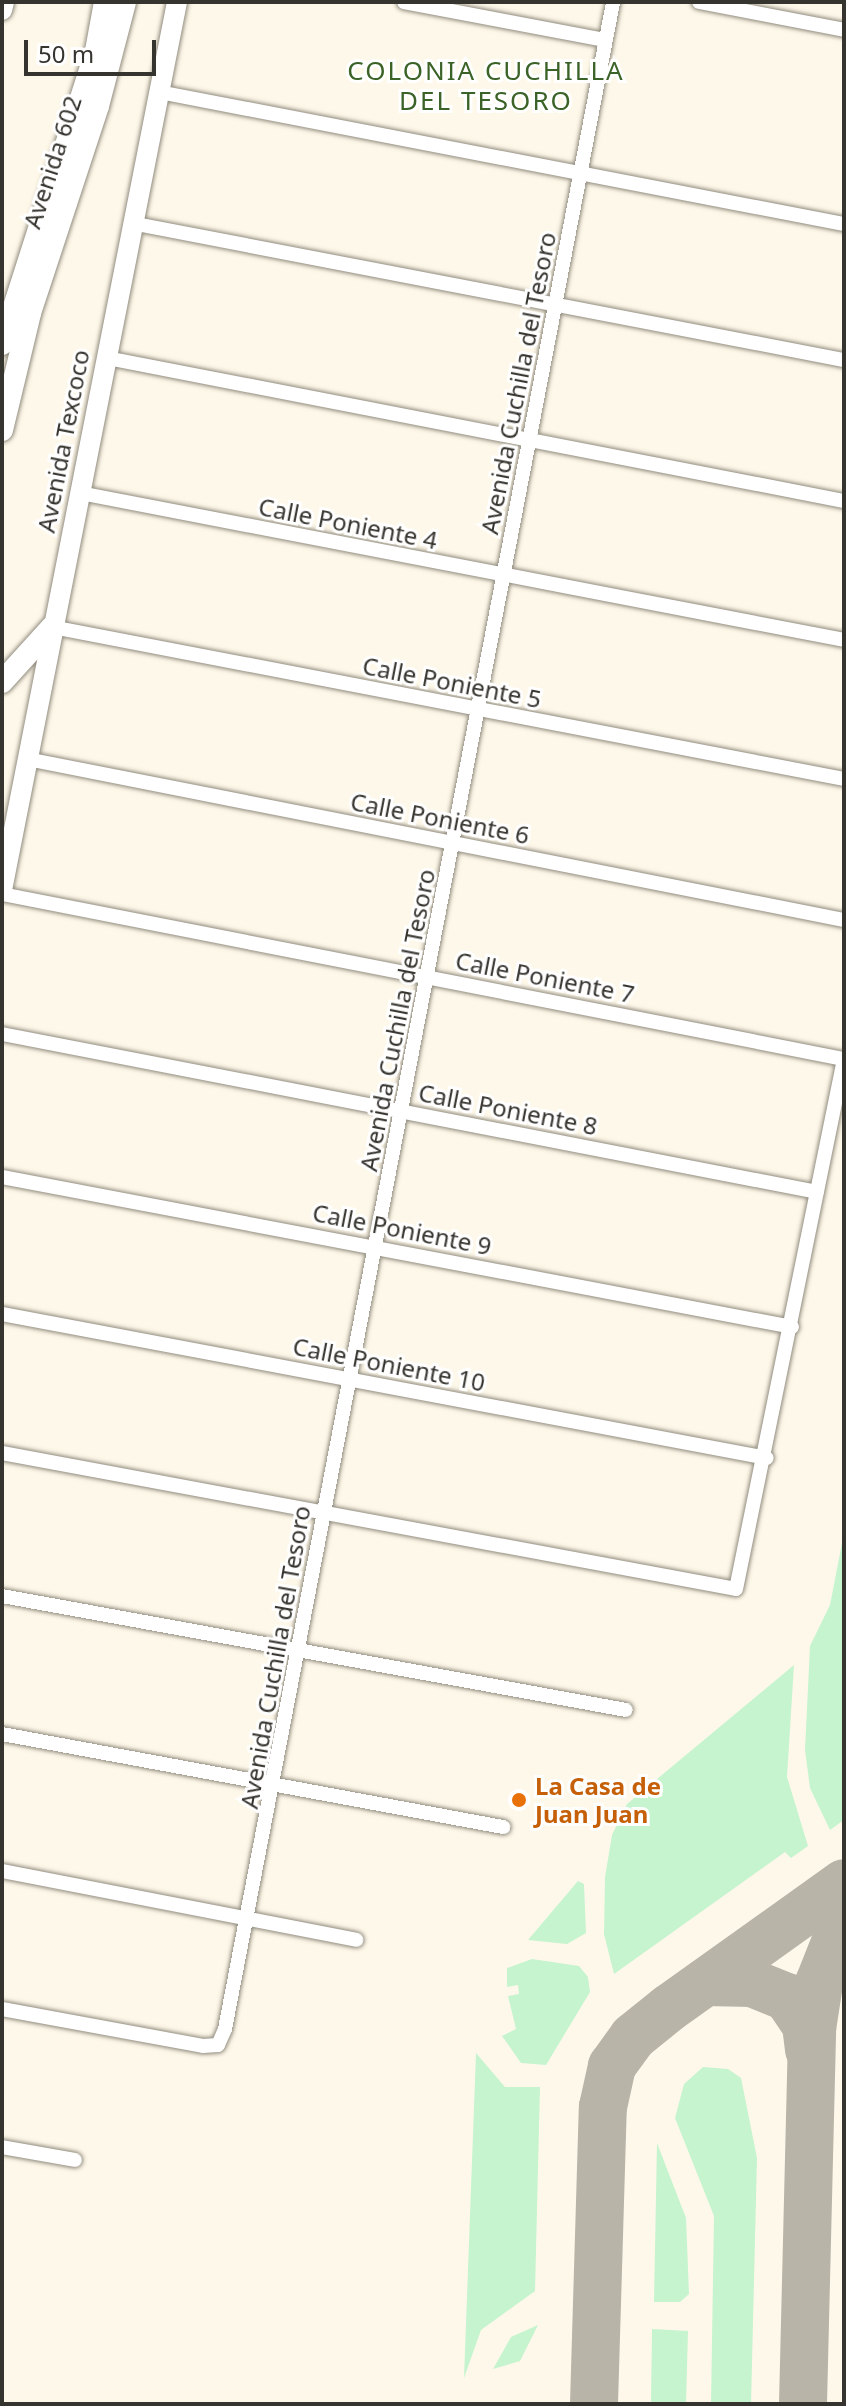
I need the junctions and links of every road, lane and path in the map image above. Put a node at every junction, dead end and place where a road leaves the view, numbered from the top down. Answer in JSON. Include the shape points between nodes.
{"nodes":[{"id":1,"x":4,"y":2,"type":"edge"},
{"id":2,"x":105,"y":2,"type":"edge"},
{"id":3,"x":125,"y":2,"type":"edge"},
{"id":4,"x":177,"y":2,"type":"edge"},
{"id":5,"x":404,"y":2,"type":"edge"},
{"id":6,"x":613,"y":2,"type":"edge"},
{"id":7,"x":699,"y":2,"type":"edge"},
{"id":8,"x":2,"y":10,"type":"edge"},
{"id":9,"x":844,"y":30,"type":"edge"},
{"id":10,"x":605,"y":40,"type":"junction"},
{"id":11,"x":159,"y":92,"type":"junction"},
{"id":12,"x":581,"y":172,"type":"junction"},
{"id":13,"x":131,"y":223,"type":"junction"},
{"id":14,"x":844,"y":224,"type":"edge"},
{"id":15,"x":555,"y":308,"type":"junction"},
{"id":16,"x":2,"y":344,"type":"edge"},
{"id":17,"x":107,"y":358,"type":"junction"},
{"id":18,"x":844,"y":360,"type":"edge"},
{"id":19,"x":2,"y":430,"type":"edge"},
{"id":20,"x":529,"y":439,"type":"junction"},
{"id":21,"x":80,"y":493,"type":"junction"},
{"id":22,"x":844,"y":501,"type":"edge"},
{"id":23,"x":503,"y":575,"type":"junction"},
{"id":24,"x":52,"y":627,"type":"junction"},
{"id":25,"x":844,"y":640,"type":"edge"},
{"id":26,"x":2,"y":682,"type":"edge"},
{"id":27,"x":479,"y":710,"type":"junction"},
{"id":28,"x":27,"y":759,"type":"junction"},
{"id":29,"x":844,"y":779,"type":"edge"},
{"id":30,"x":452,"y":843,"type":"junction"},
{"id":31,"x":2,"y":892,"type":"edge"},
{"id":32,"x":844,"y":920,"type":"edge"},
{"id":33,"x":428,"y":977,"type":"junction"},
{"id":34,"x":2,"y":1034,"type":"edge"},
{"id":35,"x":844,"y":1059,"type":"edge"},
{"id":36,"x":402,"y":1111,"type":"junction"},
{"id":37,"x":2,"y":1177,"type":"edge"},
{"id":38,"x":817,"y":1192,"type":"junction"},
{"id":39,"x":376,"y":1246,"type":"junction"},
{"id":40,"x":2,"y":1314,"type":"edge"},
{"id":41,"x":792,"y":1327,"type":"junction"},
{"id":42,"x":349,"y":1379,"type":"junction"},
{"id":43,"x":2,"y":1453,"type":"edge"},
{"id":44,"x":767,"y":1458,"type":"junction"},
{"id":45,"x":322,"y":1515,"type":"junction"},
{"id":46,"x":2,"y":1596,"type":"edge"},
{"id":47,"x":301,"y":1649,"type":"junction"},
{"id":48,"x":626,"y":1710,"type":"dead end"},
{"id":49,"x":2,"y":1734,"type":"edge"},
{"id":50,"x":275,"y":1782,"type":"junction"},
{"id":51,"x":503,"y":1827,"type":"dead end"},
{"id":52,"x":2,"y":1871,"type":"edge"},
{"id":53,"x":248,"y":1919,"type":"junction"},
{"id":54,"x":356,"y":1940,"type":"dead end"},
{"id":55,"x":2,"y":2009,"type":"edge"},
{"id":56,"x":2,"y":2147,"type":"edge"},
{"id":57,"x":75,"y":2160,"type":"dead end"}],
"edges":[{"from":1,"to":8,"type":"main road"},
{"from":2,"to":16,"type":"main road","name":"Avenida 602","via":[[96,51]]},
{"from":3,"to":19,"type":"main road","name":"Avenida 602","via":[[98,106],[30,313]]},
{"from":4,"to":11,"type":"main road","name":"Avenida Texcoco"},
{"from":5,"to":10,"type":"street"},
{"from":6,"to":10,"type":"street","name":"Avenida Cuchilla del Tesoro"},
{"from":7,"to":9,"type":"street"},
{"from":10,"to":12,"type":"street","name":"Avenida Cuchilla del Tesoro"},
{"from":11,"to":12,"type":"street"},
{"from":11,"to":13,"type":"main road","name":"Avenida Texcoco"},
{"from":12,"to":14,"type":"street"},
{"from":12,"to":15,"type":"street","name":"Avenida Cuchilla del Tesoro"},
{"from":13,"to":15,"type":"street"},
{"from":13,"to":17,"type":"main road","name":"Avenida Texcoco"},
{"from":15,"to":18,"type":"street"},
{"from":15,"to":20,"type":"street","name":"Avenida Cuchilla del Tesoro"},
{"from":17,"to":20,"type":"street"},
{"from":17,"to":21,"type":"main road","name":"Avenida Texcoco"},
{"from":20,"to":22,"type":"street"},
{"from":20,"to":23,"type":"street","name":"Avenida Cuchilla del Tesoro"},
{"from":21,"to":23,"type":"street","name":"Calle Poniente 4"},
{"from":21,"to":24,"type":"main road","name":"Avenida Texcoco"},
{"from":23,"to":25,"type":"street","name":"Calle Poniente 4"},
{"from":23,"to":27,"type":"street","name":"Avenida Cuchilla del Tesoro"},
{"from":24,"to":26,"type":"main road"},
{"from":24,"to":27,"type":"street","name":"Calle Poniente 5"},
{"from":24,"to":28,"type":"main road","name":"Avenida Texcoco"},
{"from":27,"to":29,"type":"street","name":"Calle Poniente 5"},
{"from":27,"to":30,"type":"street","name":"Avenida Cuchilla del Tesoro"},
{"from":28,"to":30,"type":"street","name":"Calle Poniente 6"},
{"from":28,"to":31,"type":"main road","name":"Avenida Texcoco"},
{"from":30,"to":32,"type":"street","name":"Calle Poniente 6"},
{"from":30,"to":33,"type":"street","name":"Avenida Cuchilla del Tesoro"},
{"from":31,"to":33,"type":"street","name":"Calle Poniente 7"},
{"from":33,"to":35,"type":"street","name":"Calle Poniente 7"},
{"from":33,"to":36,"type":"street","name":"Avenida Cuchilla del Tesoro"},
{"from":34,"to":36,"type":"street","name":"Calle Poniente 8"},
{"from":35,"to":38,"type":"street"},
{"from":36,"to":38,"type":"street","name":"Calle Poniente 8"},
{"from":36,"to":39,"type":"street","name":"Avenida Cuchilla del Tesoro"},
{"from":37,"to":39,"type":"street","name":"Calle Poniente 9"},
{"from":38,"to":41,"type":"street"},
{"from":39,"to":41,"type":"street","name":"Calle Poniente 9"},
{"from":39,"to":42,"type":"street","name":"Avenida Cuchilla del Tesoro"},
{"from":40,"to":42,"type":"street","name":"Calle Poniente 10"},
{"from":41,"to":44,"type":"street"},
{"from":42,"to":44,"type":"street","name":"Calle Poniente 10"},
{"from":42,"to":45,"type":"street","name":"Avenida Cuchilla del Tesoro"},
{"from":43,"to":45,"type":"street"},
{"from":44,"to":45,"type":"street","via":[[736,1589]]},
{"from":45,"to":47,"type":"street","name":"Avenida Cuchilla del Tesoro"},
{"from":46,"to":47,"type":"street"},
{"from":47,"to":48,"type":"street"},
{"from":47,"to":50,"type":"street","name":"Avenida Cuchilla del Tesoro"},
{"from":49,"to":50,"type":"street"},
{"from":50,"to":51,"type":"street"},
{"from":50,"to":53,"type":"street","name":"Avenida Cuchilla del Tesoro"},
{"from":52,"to":53,"type":"street"},
{"from":53,"to":54,"type":"street"},
{"from":53,"to":55,"type":"street","name":"Avenida Cuchilla del Tesoro","via":[[218,2045]]},
{"from":56,"to":57,"type":"street"}]}
